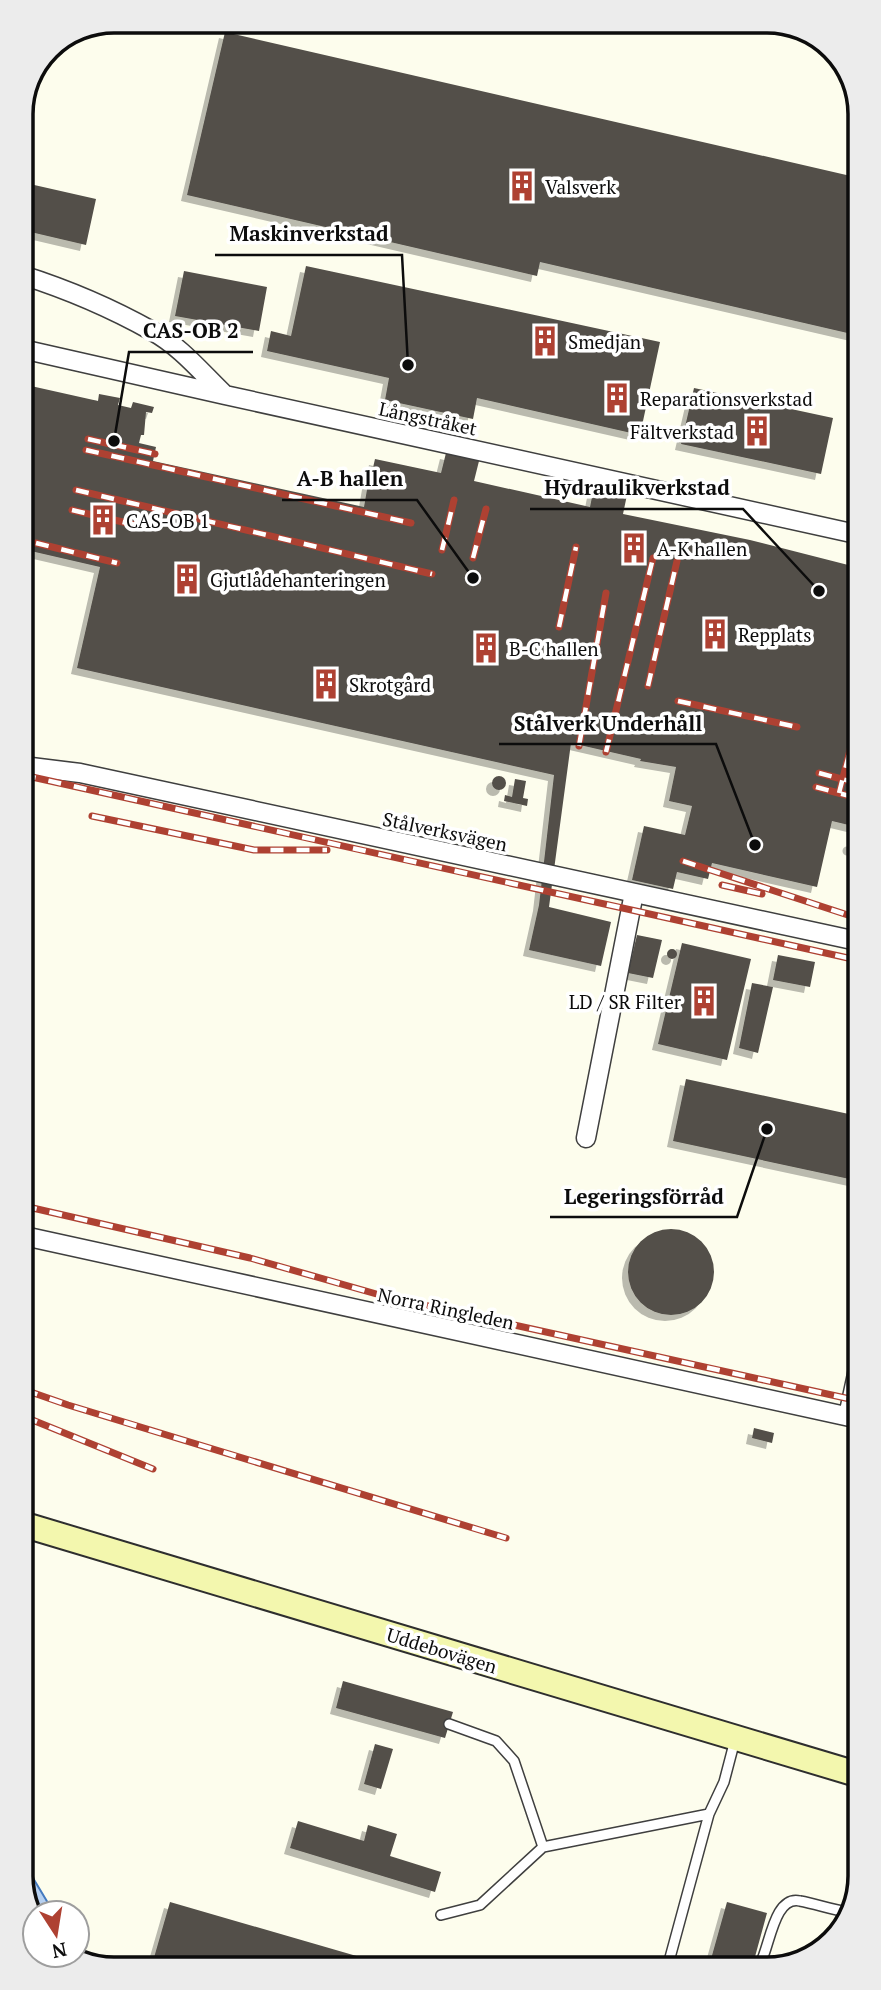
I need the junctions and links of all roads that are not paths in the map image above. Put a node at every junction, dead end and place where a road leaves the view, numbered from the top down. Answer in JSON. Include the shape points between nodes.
{"nodes":[{"id":1,"x":33,"y":279,"type":"edge"},
{"id":2,"x":33,"y":351,"type":"edge"},
{"id":3,"x":225,"y":395,"type":"junction"},
{"id":4,"x":848,"y":532,"type":"edge"},
{"id":5,"x":33,"y":767,"type":"edge"},
{"id":6,"x":634,"y":893,"type":"junction"},
{"id":7,"x":848,"y":939,"type":"edge"},
{"id":8,"x":586,"y":1138,"type":"dead end"},
{"id":9,"x":33,"y":1238,"type":"edge"},
{"id":10,"x":848,"y":1416,"type":"edge"},
{"id":11,"x":33,"y":1527,"type":"edge"},
{"id":12,"x":449,"y":1724,"type":"dead end"},
{"id":13,"x":735,"y":1738,"type":"junction"},
{"id":14,"x":848,"y":1771,"type":"edge"},
{"id":15,"x":709,"y":1814,"type":"junction"},
{"id":16,"x":542,"y":1847,"type":"junction"},
{"id":17,"x":840,"y":1910,"type":"edge"},
{"id":18,"x":441,"y":1915,"type":"dead end"},
{"id":19,"x":670,"y":1957,"type":"edge"},
{"id":20,"x":764,"y":1957,"type":"edge"}],
"edges":[{"from":1,"to":3,"type":"street","via":[[153,331]]},
{"from":2,"to":3,"type":"street","name":"Långstråket"},
{"from":3,"to":4,"type":"street","name":"Långstråket"},
{"from":5,"to":6,"type":"street","name":"Stålverksvägen","via":[[80,773]]},
{"from":6,"to":7,"type":"street","name":"Stålverksvägen"},
{"from":6,"to":8,"type":"street"},
{"from":9,"to":10,"type":"street","name":"Norra Ringleden"},
{"from":11,"to":13,"type":"street","name":"Uddebovägen"},
{"from":12,"to":16,"type":"lane","via":[[496,1741],[514,1761]]},
{"from":13,"to":14,"type":"street","name":"Uddebovägen"},
{"from":13,"to":15,"type":"lane","via":[[724,1782]]},
{"from":15,"to":16,"type":"lane"},
{"from":15,"to":19,"type":"lane"},
{"from":16,"to":18,"type":"lane","via":[[481,1905]]},
{"from":17,"to":20,"type":"lane","via":[[797,1899],[788,1902],[778,1911]]}]}
